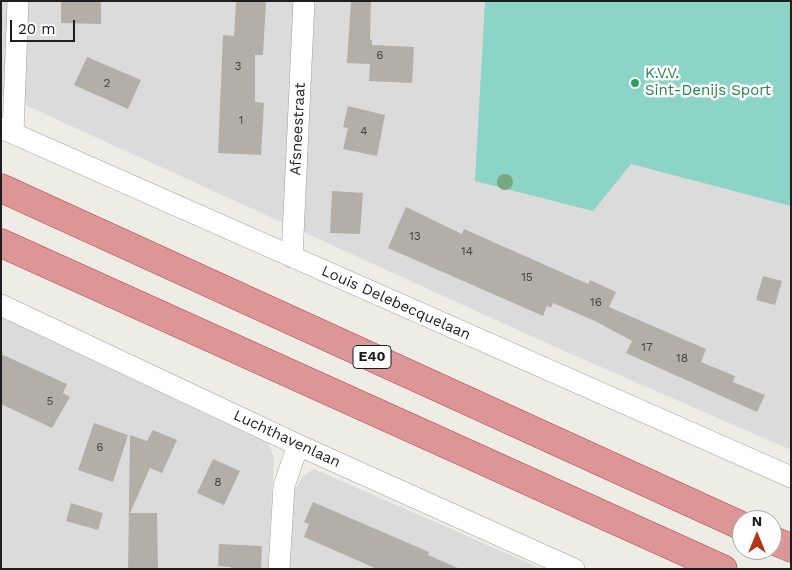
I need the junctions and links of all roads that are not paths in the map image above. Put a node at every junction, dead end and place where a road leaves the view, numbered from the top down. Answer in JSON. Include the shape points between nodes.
{"nodes":[{"id":1,"x":18,"y":1,"type":"edge"},
{"id":2,"x":304,"y":1,"type":"edge"},
{"id":3,"x":7,"y":131,"type":"edge"},
{"id":4,"x":1,"y":188,"type":"edge"},
{"id":5,"x":1,"y":243,"type":"edge"},
{"id":6,"x":292,"y":257,"type":"junction"},
{"id":7,"x":1,"y":305,"type":"edge"},
{"id":8,"x":298,"y":445,"type":"junction"},
{"id":9,"x":791,"y":477,"type":"edge"},
{"id":10,"x":732,"y":521,"type":"edge"},
{"id":11,"x":279,"y":569,"type":"edge"},
{"id":12,"x":574,"y":569,"type":"edge"},
{"id":13,"x":724,"y":569,"type":"edge"}],
"edges":[{"from":1,"to":3,"type":"street"},
{"from":2,"to":6,"type":"street","name":"Afsneestraat"},
{"from":3,"to":6,"type":"street","name":"Louis Delebecquelaan"},
{"from":4,"to":10,"type":"highway","number":"E40"},
{"from":5,"to":13,"type":"highway"},
{"from":6,"to":9,"type":"street","name":"Louis Delebecquelaan"},
{"from":7,"to":8,"type":"street","name":"Luchthavenlaan"},
{"from":8,"to":11,"type":"street","via":[[284,486]]},
{"from":8,"to":12,"type":"street","name":"Luchthavenlaan"}]}
